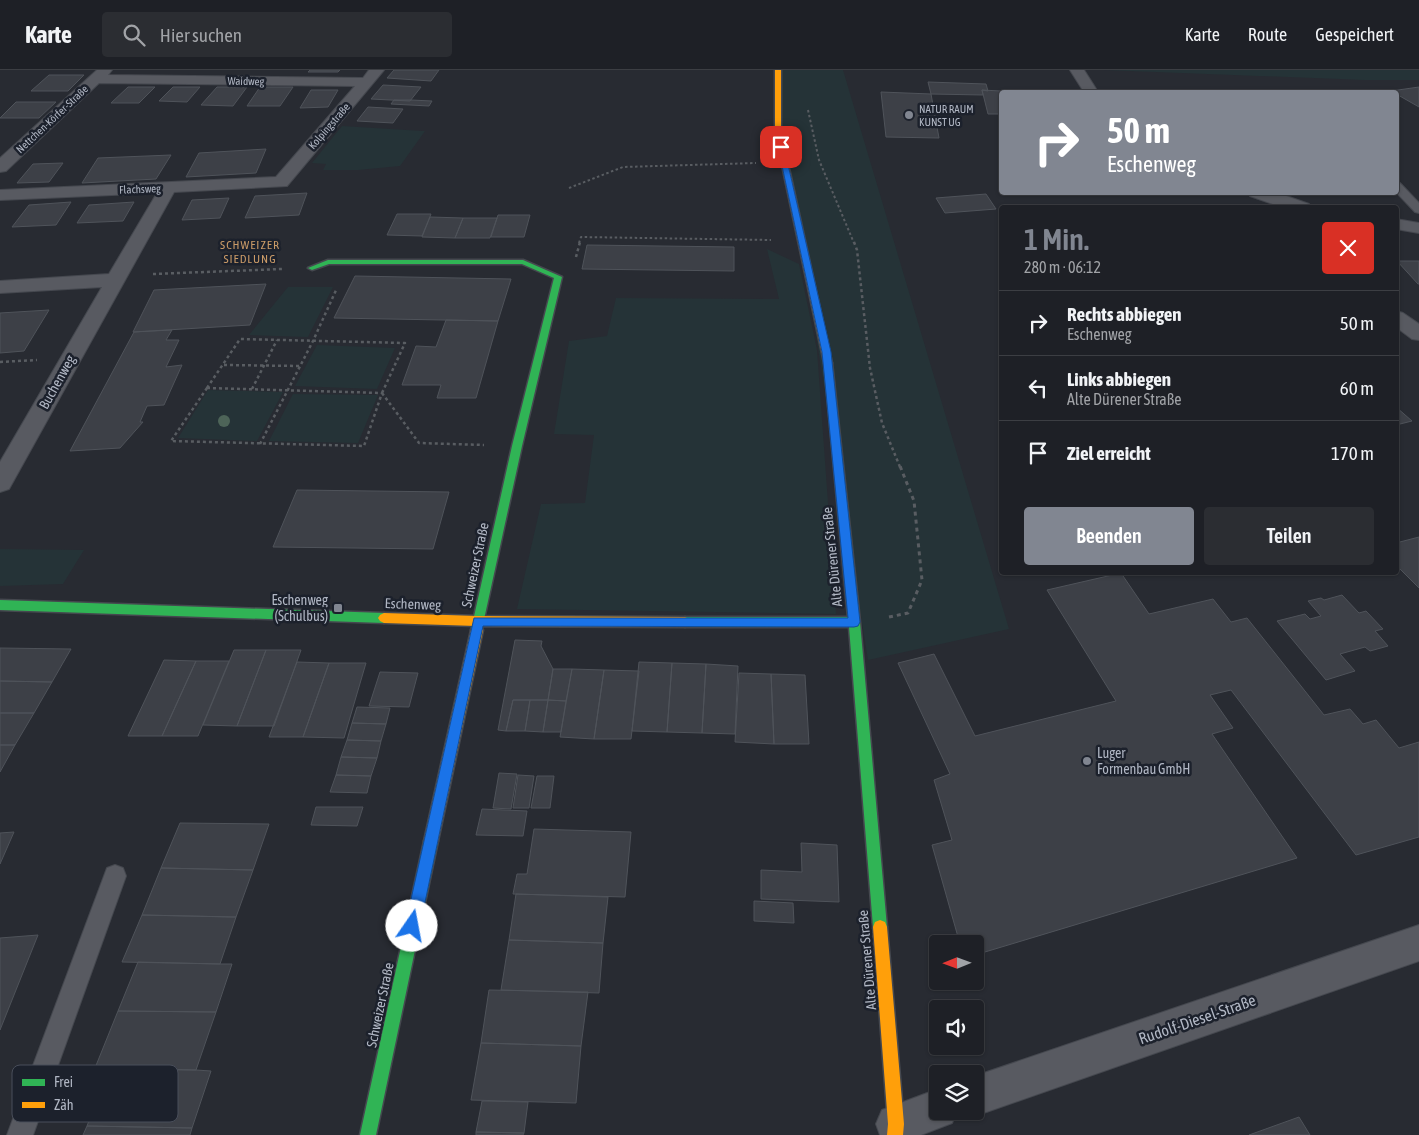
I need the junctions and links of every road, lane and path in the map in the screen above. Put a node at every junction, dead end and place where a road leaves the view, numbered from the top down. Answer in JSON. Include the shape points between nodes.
{"nodes":[{"id":1,"x":377,"y":70,"type":"edge"},
{"id":2,"x":778,"y":70,"type":"edge"},
{"id":3,"x":1077,"y":70,"type":"edge"},
{"id":4,"x":100,"y":75,"type":"edge"},
{"id":5,"x":367,"y":82,"type":"junction"},
{"id":6,"x":1090,"y":90,"type":"edge"},
{"id":7,"x":808,"y":107,"type":"dead end"},
{"id":8,"x":784,"y":162,"type":"junction"},
{"id":9,"x":0,"y":167,"type":"edge"},
{"id":10,"x":281,"y":182,"type":"joint"},
{"id":11,"x":1399,"y":187,"type":"edge"},
{"id":12,"x":168,"y":188,"type":"junction"},
{"id":13,"x":569,"y":188,"type":"dead end"},
{"id":14,"x":0,"y":195,"type":"edge"},
{"id":15,"x":1265,"y":195,"type":"edge"},
{"id":16,"x":1294,"y":205,"type":"edge"},
{"id":17,"x":1419,"y":210,"type":"edge"},
{"id":18,"x":1399,"y":225,"type":"edge"},
{"id":19,"x":1419,"y":228,"type":"edge"},
{"id":20,"x":802,"y":241,"type":"junction"},
{"id":21,"x":348,"y":262,"type":"junction"},
{"id":22,"x":312,"y":268,"type":"joint"},
{"id":23,"x":558,"y":277,"type":"junction"},
{"id":24,"x":116,"y":278,"type":"junction"},
{"id":25,"x":0,"y":287,"type":"edge"},
{"id":26,"x":1399,"y":319,"type":"edge"},
{"id":27,"x":1419,"y":334,"type":"edge"},
{"id":28,"x":277,"y":340,"type":"junction"},
{"id":29,"x":313,"y":341,"type":"junction"},
{"id":30,"x":224,"y":365,"type":"junction"},
{"id":31,"x":264,"y":366,"type":"junction"},
{"id":32,"x":300,"y":366,"type":"junction"},
{"id":33,"x":206,"y":388,"type":"junction"},
{"id":34,"x":252,"y":389,"type":"junction"},
{"id":35,"x":287,"y":390,"type":"junction"},
{"id":36,"x":382,"y":393,"type":"junction"},
{"id":37,"x":260,"y":444,"type":"junction"},
{"id":38,"x":517,"y":446,"type":"junction"},
{"id":39,"x":0,"y":483,"type":"edge"},
{"id":40,"x":0,"y":605,"type":"edge"},
{"id":41,"x":478,"y":622,"type":"junction"},
{"id":42,"x":854,"y":622,"type":"junction"},
{"id":43,"x":114,"y":876,"type":"dead end"},
{"id":44,"x":1418,"y":944,"type":"edge"},
{"id":45,"x":45,"y":1065,"type":"edge"},
{"id":46,"x":984,"y":1093,"type":"edge"},
{"id":47,"x":929,"y":1113,"type":"edge"},
{"id":48,"x":25,"y":1122,"type":"edge"},
{"id":49,"x":895,"y":1129,"type":"edge"},
{"id":50,"x":20,"y":1135,"type":"edge"},
{"id":51,"x":368,"y":1135,"type":"edge"}],
"edges":[{"from":1,"to":5,"type":"street","name":"Kolpingstraße"},
{"from":2,"to":8,"type":"street","name":"Alte Dürener Straße","via":[[778,132]]},
{"from":3,"to":6,"type":"street"},
{"from":4,"to":5,"type":"street","name":"Waidweg"},
{"from":4,"to":9,"type":"street","name":"Nettchen-Körfer-Straße"},
{"from":5,"to":10,"type":"street","name":"Kolpingstraße"},
{"from":7,"to":42,"type":"path","via":[[818,160],[857,250],[870,368],[882,423],[914,501],[922,580],[908,613]]},
{"from":8,"to":13,"type":"path","via":[[623,166]]},
{"from":8,"to":20,"type":"street","name":"Alte Dürener Straße"},
{"from":10,"to":12,"type":"street","name":"Flachsweg"},
{"from":11,"to":17,"type":"lane"},
{"from":12,"to":14,"type":"street","name":"Flachsweg"},
{"from":12,"to":24,"type":"street","name":"Buchenweg"},
{"from":15,"to":16,"type":"street"},
{"from":18,"to":19,"type":"street"},
{"from":20,"to":23,"type":"path","via":[[581,237],[575,260]]},
{"from":20,"to":42,"type":"street","name":"Alte Dürener Straße","via":[[827,352]]},
{"from":21,"to":22,"type":"street","via":[[328,262]]},
{"from":21,"to":23,"type":"street","via":[[523,262]]},
{"from":21,"to":29,"type":"path"},
{"from":22,"to":24,"type":"path"},
{"from":23,"to":38,"type":"street","name":"Schweizer Straße"},
{"from":24,"to":25,"type":"street"},
{"from":24,"to":39,"type":"street","name":"Buchenweg"},
{"from":26,"to":27,"type":"street"},
{"from":28,"to":29,"type":"path"},
{"from":28,"to":30,"type":"path","via":[[240,339]]},
{"from":28,"to":31,"type":"path"},
{"from":29,"to":32,"type":"path"},
{"from":29,"to":36,"type":"path","via":[[405,343]]},
{"from":30,"to":31,"type":"path"},
{"from":30,"to":33,"type":"path"},
{"from":31,"to":32,"type":"path"},
{"from":31,"to":34,"type":"path"},
{"from":32,"to":35,"type":"path"},
{"from":33,"to":34,"type":"path"},
{"from":33,"to":37,"type":"path","via":[[171,441]]},
{"from":34,"to":35,"type":"path"},
{"from":35,"to":36,"type":"path"},
{"from":35,"to":37,"type":"path"},
{"from":36,"to":37,"type":"path","via":[[364,446]]},
{"from":36,"to":38,"type":"path","via":[[418,443]]},
{"from":38,"to":41,"type":"street","name":"Schweizer Straße"},
{"from":40,"to":41,"type":"street","name":"Eschenweg"},
{"from":41,"to":42,"type":"street","name":"Eschenweg"},
{"from":41,"to":51,"type":"street","name":"Schweizer Straße"},
{"from":42,"to":49,"type":"street","name":"Alte Dürener Straße"},
{"from":43,"to":45,"type":"lane"},
{"from":44,"to":46,"type":"street","name":"Rudolf-Diesel-Straße"},
{"from":47,"to":49,"type":"street"},
{"from":48,"to":50,"type":"lane"}]}
